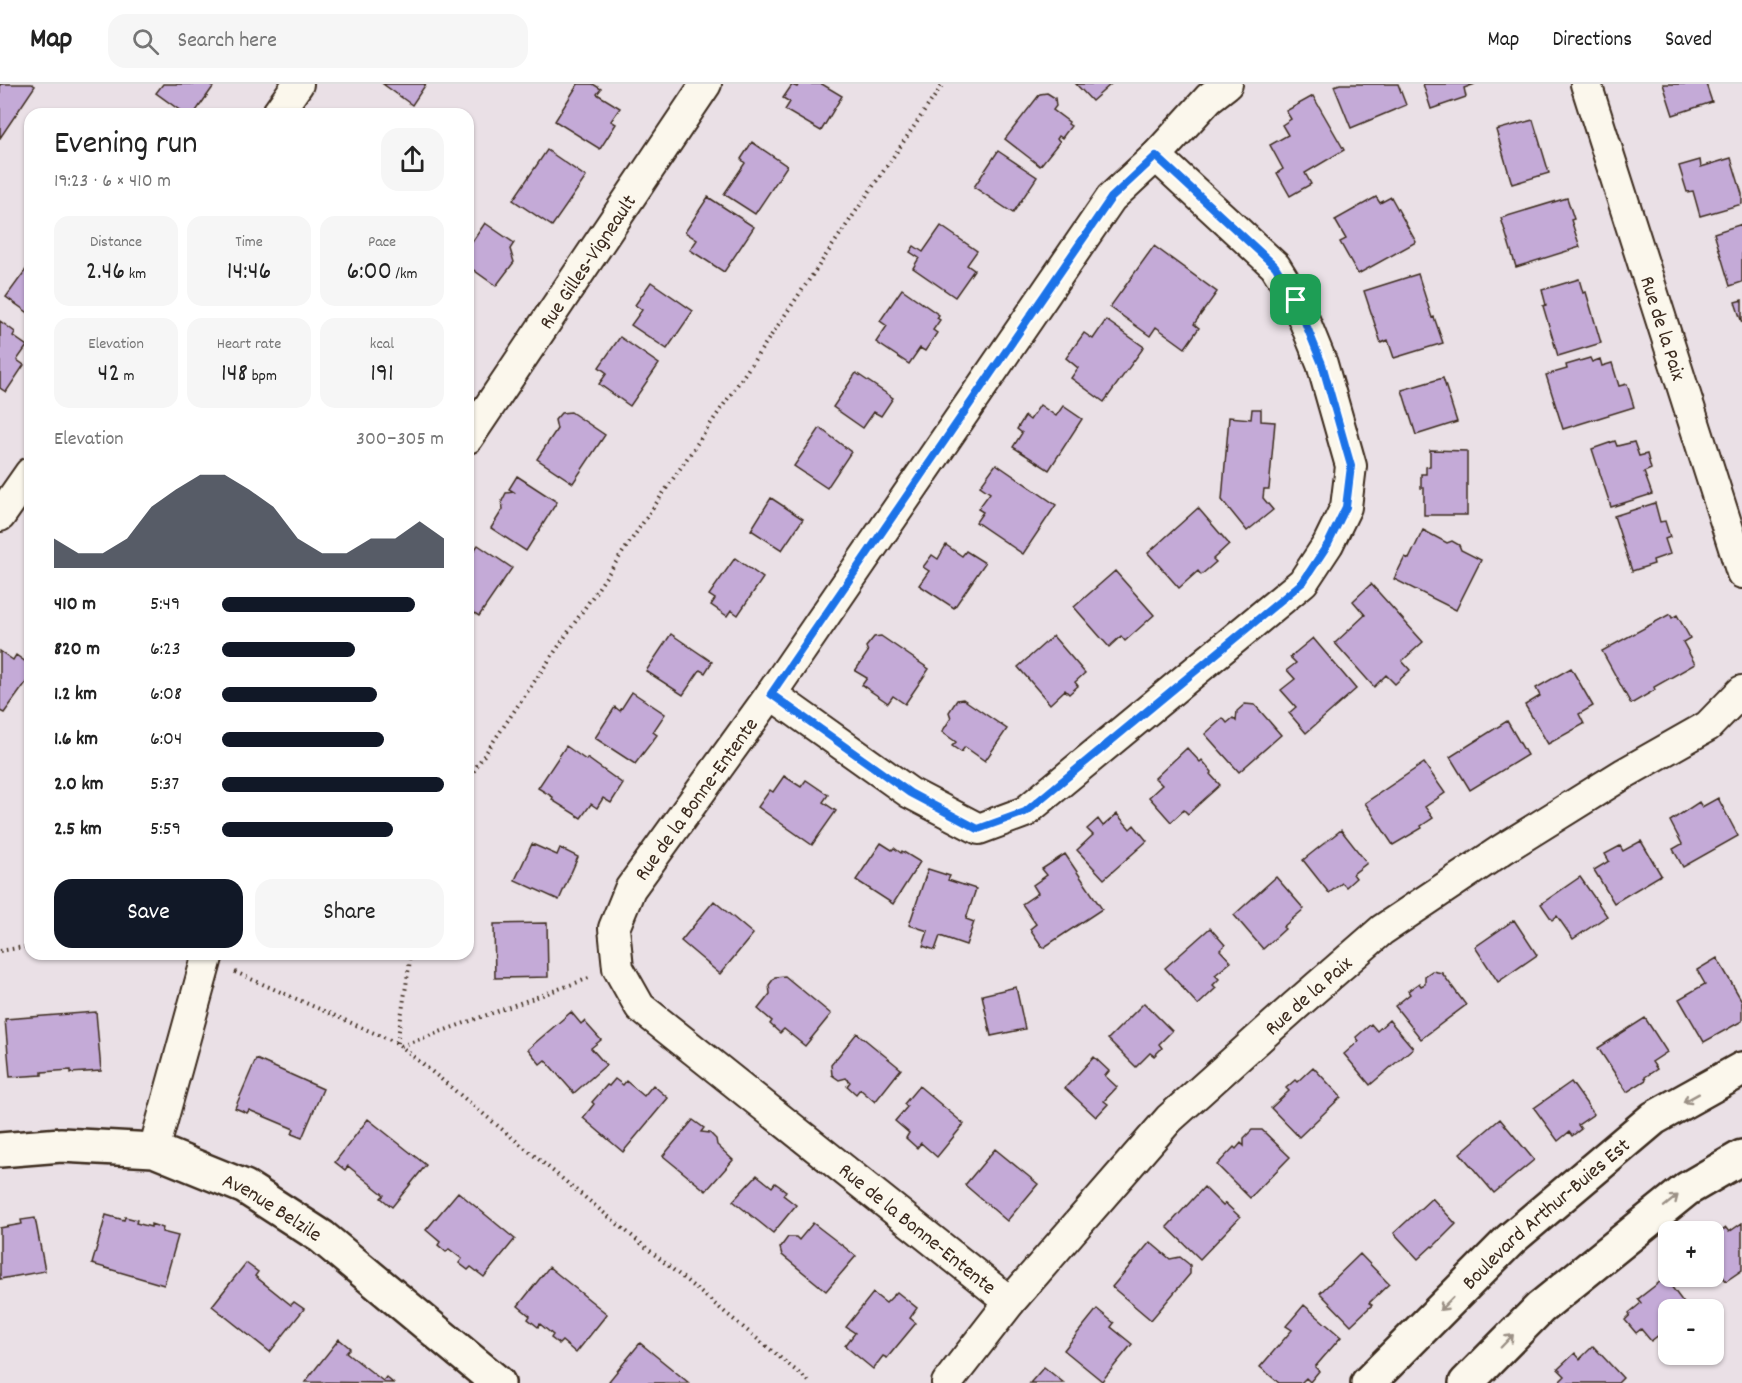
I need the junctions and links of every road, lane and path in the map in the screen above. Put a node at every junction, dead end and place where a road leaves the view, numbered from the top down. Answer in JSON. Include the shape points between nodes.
{"nodes":[{"id":1,"x":298,"y":84,"type":"edge"},
{"id":2,"x":706,"y":84,"type":"edge"},
{"id":3,"x":943,"y":84,"type":"edge"},
{"id":4,"x":1227,"y":84,"type":"edge"},
{"id":5,"x":1586,"y":84,"type":"edge"},
{"id":6,"x":282,"y":108,"type":"edge"},
{"id":7,"x":1156,"y":156,"type":"junction"},
{"id":8,"x":474,"y":429,"type":"edge"},
{"id":9,"x":24,"y":482,"type":"edge"},
{"id":10,"x":0,"y":516,"type":"edge"},
{"id":11,"x":1742,"y":573,"type":"edge"},
{"id":12,"x":1742,"y":691,"type":"edge"},
{"id":13,"x":771,"y":694,"type":"junction"},
{"id":14,"x":474,"y":771,"type":"edge"},
{"id":15,"x":24,"y":947,"type":"edge"},
{"id":16,"x":0,"y":951,"type":"edge"},
{"id":17,"x":206,"y":960,"type":"edge"},
{"id":18,"x":208,"y":960,"type":"edge"},
{"id":19,"x":410,"y":960,"type":"edge"},
{"id":20,"x":618,"y":968,"type":"junction"},
{"id":21,"x":399,"y":1044,"type":"junction"},
{"id":22,"x":1742,"y":1069,"type":"edge"},
{"id":23,"x":0,"y":1150,"type":"edge"},
{"id":24,"x":154,"y":1150,"type":"junction"},
{"id":25,"x":1742,"y":1157,"type":"edge"},
{"id":26,"x":1010,"y":1302,"type":"junction"},
{"id":27,"x":498,"y":1383,"type":"edge"},
{"id":28,"x":811,"y":1383,"type":"edge"},
{"id":29,"x":947,"y":1383,"type":"edge"},
{"id":30,"x":1368,"y":1383,"type":"edge"},
{"id":31,"x":1466,"y":1383,"type":"edge"}],
"edges":[{"from":1,"to":6,"type":"street"},
{"from":2,"to":8,"type":"street","name":"Rue Gilles-Vigneault"},
{"from":3,"to":14,"type":"path"},
{"from":4,"to":7,"type":"street","name":"Rue de la Bonne-Entente"},
{"from":5,"to":11,"type":"street","name":"Rue de la Paix"},
{"from":7,"to":13,"type":"street","name":"Rue de la Bonne-Entente","via":[[1111,198]]},
{"from":7,"to":13,"type":"street","via":[[1275,266],[1296,300],[1322,364],[1351,466],[1346,507],[1303,582],[1025,812],[978,829],[910,793]]},
{"from":9,"to":10,"type":"street"},
{"from":12,"to":26,"type":"street","name":"Rue de la Paix","via":[[1708,726],[1625,772],[1382,930],[1169,1119]]},
{"from":13,"to":20,"type":"street","name":"Rue de la Bonne-Entente","via":[[630,889],[614,928]]},
{"from":15,"to":16,"type":"path"},
{"from":17,"to":24,"type":"street"},
{"from":18,"to":21,"type":"path"},
{"from":19,"to":21,"type":"path"},
{"from":20,"to":21,"type":"path"},
{"from":20,"to":26,"type":"street","name":"Rue de la Bonne-Entente","via":[[640,1007]]},
{"from":21,"to":28,"type":"path"},
{"from":22,"to":30,"type":"street","name":"Boulevard Arthur-Buies Est","one_way":true,"via":[[1654,1118],[1510,1239]]},
{"from":23,"to":24,"type":"street","name":"Avenue Belzile","via":[[61,1145]]},
{"from":24,"to":27,"type":"street","name":"Avenue Belzile","via":[[245,1187],[322,1237]]},
{"from":31,"to":25,"type":"street","one_way":true,"via":[[1549,1300],[1687,1189]]},
{"from":26,"to":29,"type":"street","name":"Rue de la Paix"}]}
